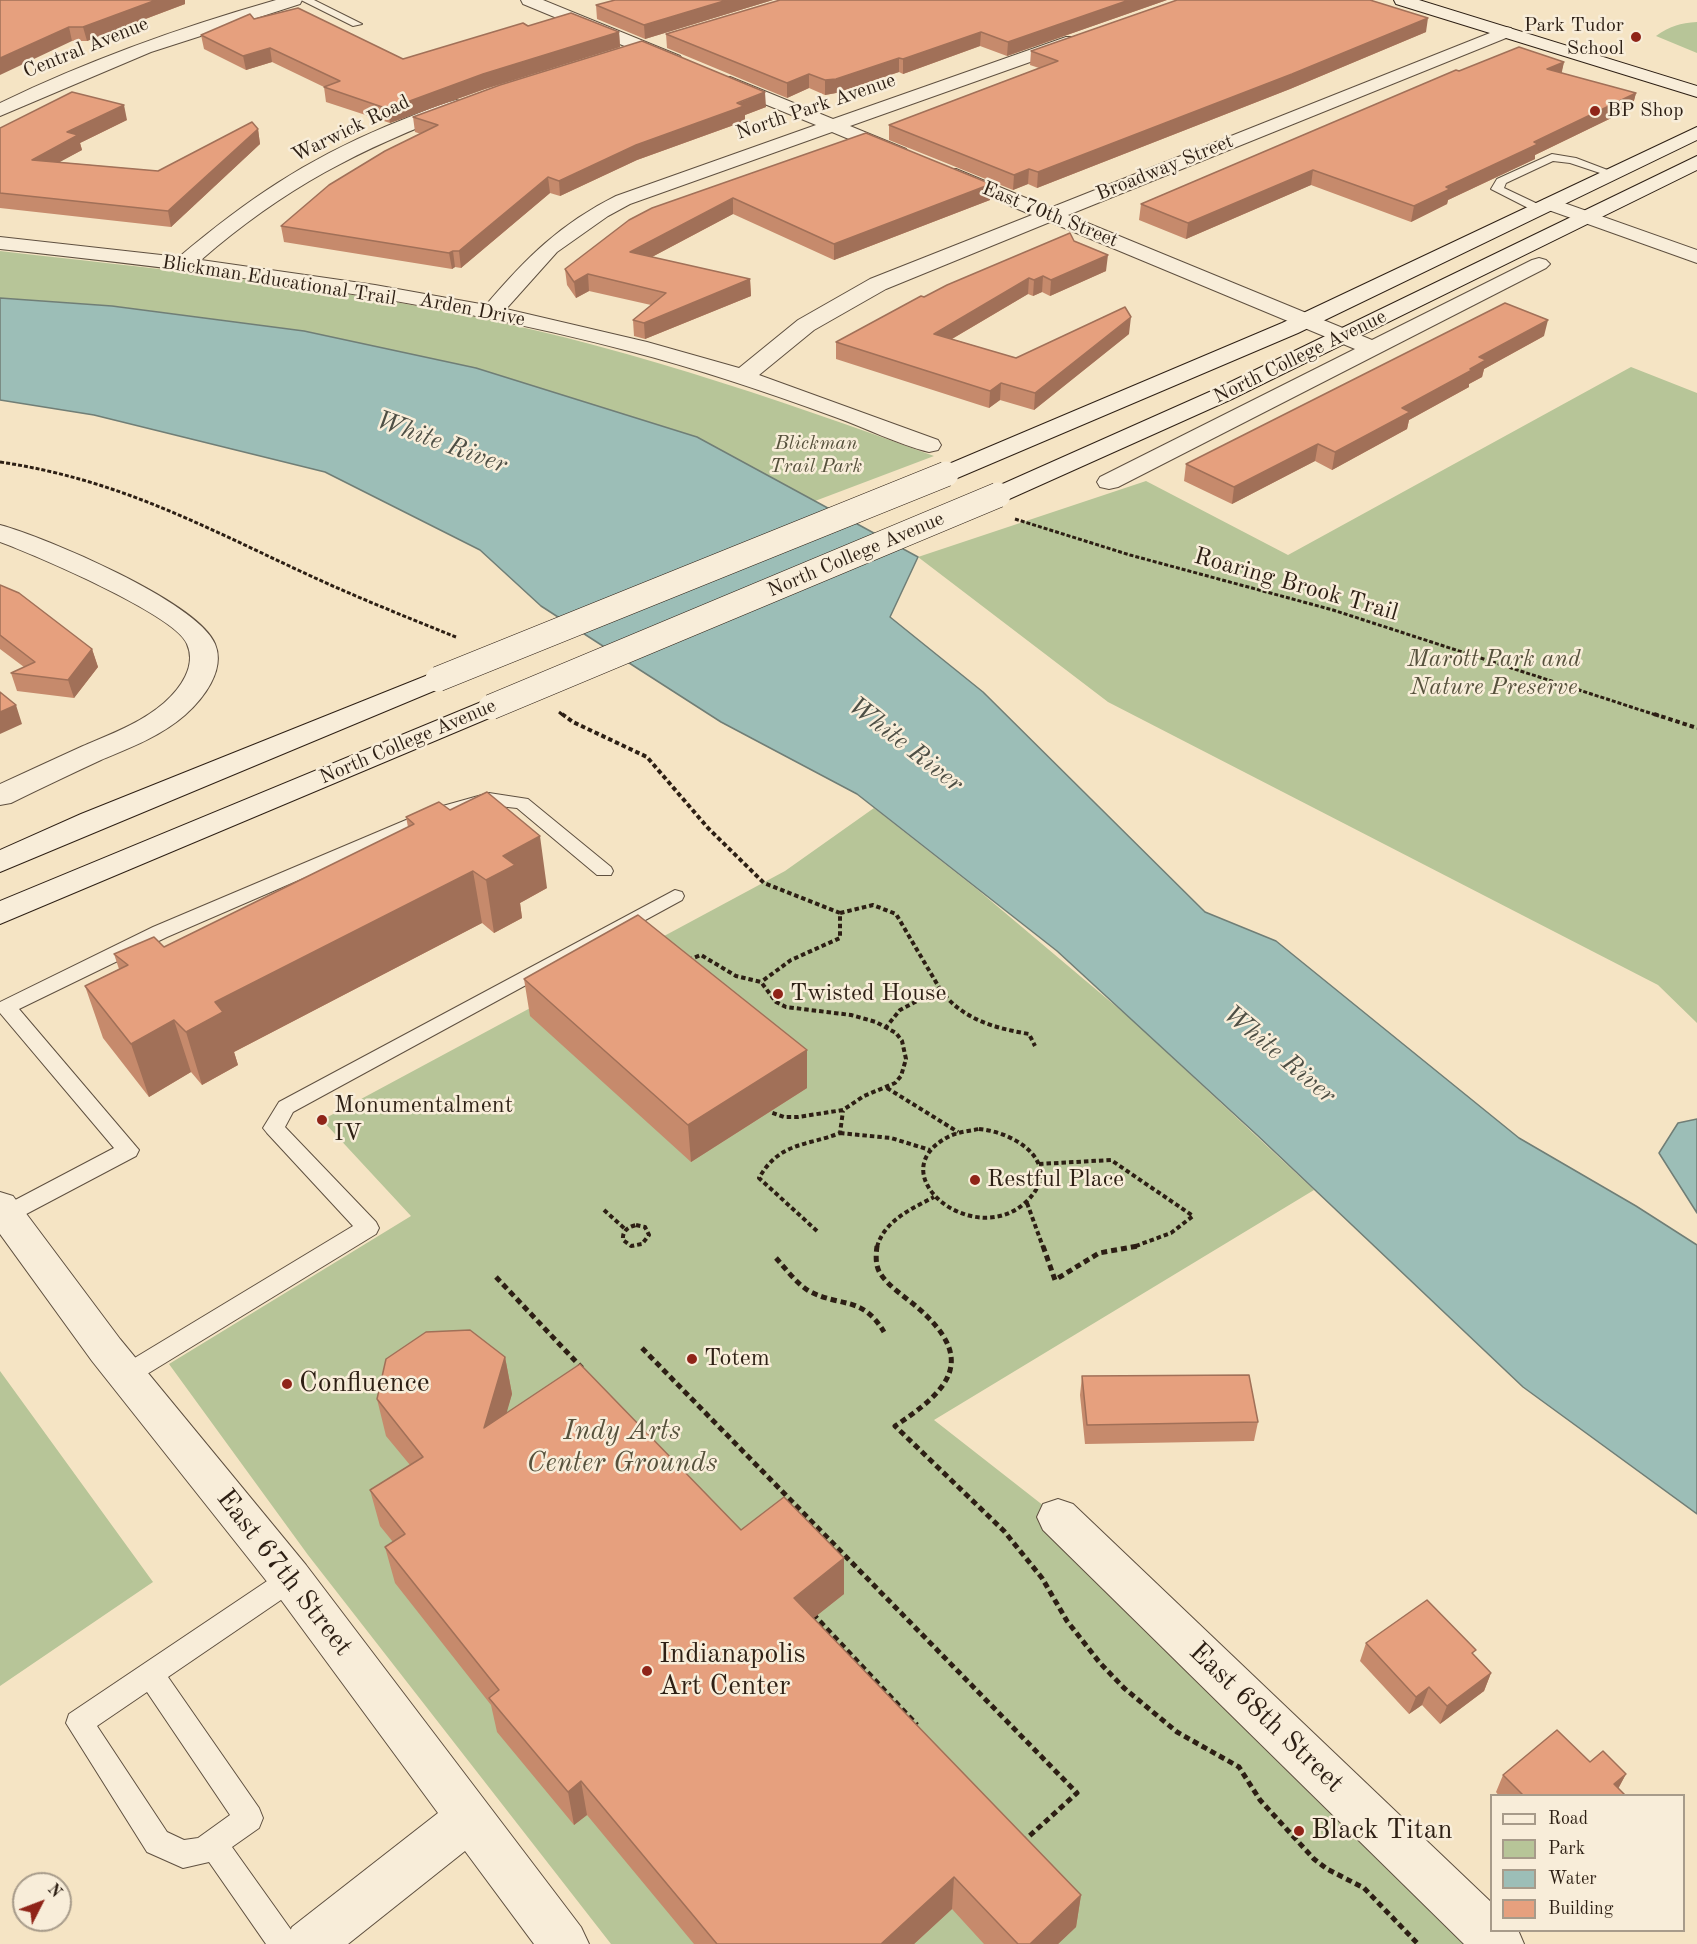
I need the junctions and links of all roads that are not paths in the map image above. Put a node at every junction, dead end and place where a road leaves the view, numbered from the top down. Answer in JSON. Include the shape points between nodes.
{"nodes":[{"id":1,"x":294,"y":0,"type":"edge"},
{"id":2,"x":306,"y":0,"type":"edge"},
{"id":3,"x":529,"y":0,"type":"edge"},
{"id":4,"x":1402,"y":0,"type":"edge"},
{"id":5,"x":357,"y":24,"type":"dead end"},
{"id":6,"x":1505,"y":32,"type":"junction"},
{"id":7,"x":1089,"y":35,"type":"edge"},
{"id":8,"x":676,"y":38,"type":"edge"},
{"id":9,"x":643,"y":48,"type":"junction"},
{"id":10,"x":621,"y":54,"type":"edge"},
{"id":11,"x":1697,"y":92,"type":"edge"},
{"id":12,"x":473,"y":100,"type":"edge"},
{"id":13,"x":0,"y":110,"type":"edge"},
{"id":14,"x":832,"y":125,"type":"junction"},
{"id":15,"x":1697,"y":133,"type":"edge"},
{"id":16,"x":1697,"y":162,"type":"edge"},
{"id":17,"x":1612,"y":174,"type":"junction"},
{"id":18,"x":1544,"y":207,"type":"junction"},
{"id":19,"x":1050,"y":215,"type":"junction"},
{"id":20,"x":1585,"y":217,"type":"junction"},
{"id":21,"x":0,"y":243,"type":"edge"},
{"id":22,"x":1697,"y":257,"type":"edge"},
{"id":23,"x":184,"y":264,"type":"junction"},
{"id":24,"x":1539,"y":264,"type":"dead end"},
{"id":25,"x":491,"y":313,"type":"junction"},
{"id":26,"x":1306,"y":320,"type":"junction"},
{"id":27,"x":1344,"y":336,"type":"junction"},
{"id":28,"x":1372,"y":348,"type":"junction"},
{"id":29,"x":742,"y":377,"type":"junction"},
{"id":30,"x":929,"y":445,"type":"dead end"},
{"id":31,"x":1109,"y":482,"type":"dead end"},
{"id":32,"x":0,"y":534,"type":"edge"},
{"id":33,"x":0,"y":796,"type":"edge"},
{"id":34,"x":0,"y":862,"type":"edge"},
{"id":35,"x":604,"y":871,"type":"dead end"},
{"id":36,"x":675,"y":896,"type":"dead end"},
{"id":37,"x":0,"y":913,"type":"edge"},
{"id":38,"x":2,"y":1210,"type":"edge"},
{"id":39,"x":126,"y":1375,"type":"junction"},
{"id":40,"x":1058,"y":1517,"type":"dead end"},
{"id":41,"x":291,"y":1580,"type":"junction"},
{"id":42,"x":151,"y":1675,"type":"junction"},
{"id":43,"x":470,"y":1817,"type":"junction"},
{"id":44,"x":213,"y":1844,"type":"junction"},
{"id":45,"x":284,"y":1944,"type":"edge"},
{"id":46,"x":309,"y":1944,"type":"edge"},
{"id":47,"x":564,"y":1944,"type":"edge"},
{"id":48,"x":1499,"y":1944,"type":"edge"}],
"edges":[{"from":1,"to":13,"type":"street","name":"Central Avenue","via":[[128,54]]},
{"from":2,"to":5,"type":"lane"},
{"from":3,"to":9,"type":"street","name":"East 70th Street"},
{"from":4,"to":6,"type":"street"},
{"from":6,"to":11,"type":"street"},
{"from":6,"to":19,"type":"street","name":"Broadway Street"},
{"from":7,"to":14,"type":"street","name":"North Park Avenue"},
{"from":8,"to":9,"type":"street"},
{"from":9,"to":10,"type":"street"},
{"from":9,"to":14,"type":"street","name":"East 70th Street"},
{"from":12,"to":23,"type":"street","name":"Warwick Road","via":[[387,134],[305,174],[245,213]]},
{"from":14,"to":19,"type":"street","name":"East 70th Street"},
{"from":14,"to":25,"type":"street","name":"North Park Avenue","via":[[646,190],[596,214],[544,251]]},
{"from":15,"to":17,"type":"street","name":"North College Avenue"},
{"from":16,"to":20,"type":"street","name":"North College Avenue"},
{"from":17,"to":18,"type":"street","name":"North College Avenue"},
{"from":17,"to":18,"type":"lane","via":[[1552,157],[1501,181],[1497,189]]},
{"from":18,"to":20,"type":"street"},
{"from":18,"to":26,"type":"street","name":"North College Avenue"},
{"from":19,"to":26,"type":"street","name":"East 70th Street"},
{"from":19,"to":29,"type":"street","name":"Broadway Street","via":[[849,298],[793,333]]},
{"from":20,"to":22,"type":"street"},
{"from":20,"to":27,"type":"street","name":"North College Avenue"},
{"from":21,"to":23,"type":"street","name":"Arden Drive"},
{"from":23,"to":25,"type":"street","name":"Arden Drive"},
{"from":24,"to":28,"type":"street","name":"North College Avenue"},
{"from":25,"to":29,"type":"street","name":"Arden Drive","via":[[598,337]]},
{"from":26,"to":27,"type":"street","name":"East 70th Street"},
{"from":26,"to":34,"type":"street","name":"North College Avenue","bridge":true,"via":[[946,474],[438,679]]},
{"from":27,"to":28,"type":"street","name":"East 70th Street"},
{"from":27,"to":37,"type":"street","name":"North College Avenue","bridge":true,"via":[[1004,506],[491,707]]},
{"from":28,"to":31,"type":"street","name":"North College Avenue"},
{"from":29,"to":30,"type":"street","name":"Arden Drive"},
{"from":32,"to":33,"type":"street","via":[[58,556],[145,598],[197,636],[204,663],[193,689],[182,702],[150,725]]},
{"from":35,"to":38,"type":"lane","via":[[522,803],[489,799],[438,813],[160,932],[6,1007],[128,1150]]},
{"from":36,"to":39,"type":"lane","via":[[286,1107],[274,1128],[368,1228]]},
{"from":38,"to":39,"type":"street","name":"East 67th Street"},
{"from":39,"to":41,"type":"street","name":"East 67th Street"},
{"from":40,"to":48,"type":"street","name":"East 68th Street"},
{"from":41,"to":42,"type":"lane"},
{"from":41,"to":43,"type":"street","name":"East 67th Street"},
{"from":42,"to":44,"type":"lane","via":[[249,1818]]},
{"from":42,"to":44,"type":"lane","via":[[80,1723],[157,1842],[183,1854],[203,1851]]},
{"from":43,"to":46,"type":"street"},
{"from":43,"to":47,"type":"street","name":"East 67th Street"},
{"from":44,"to":45,"type":"lane"}]}
